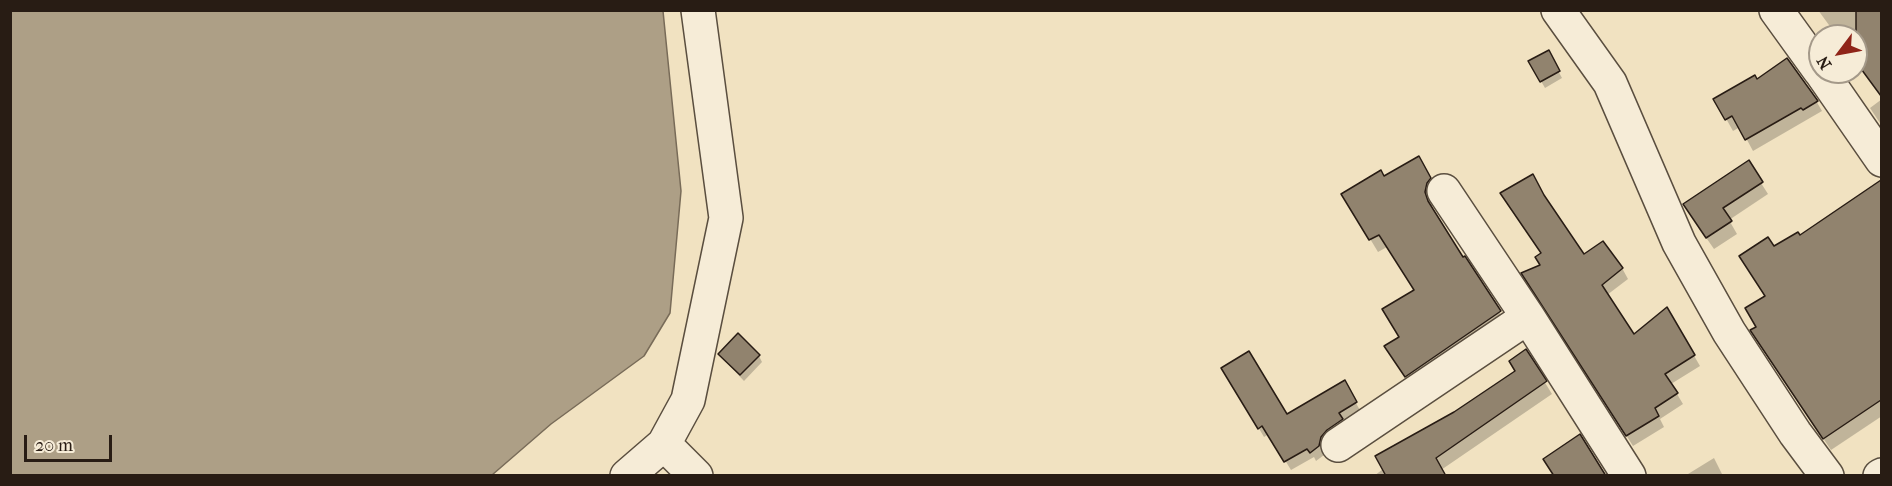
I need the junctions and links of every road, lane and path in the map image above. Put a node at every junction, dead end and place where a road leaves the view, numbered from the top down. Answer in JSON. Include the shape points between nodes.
{"nodes":[{"id":1,"x":698,"y":10,"type":"edge"},
{"id":2,"x":1558,"y":10,"type":"edge"},
{"id":3,"x":1776,"y":10,"type":"edge"},
{"id":4,"x":1808,"y":55,"type":"edge"},
{"id":5,"x":1828,"y":84,"type":"edge"},
{"id":6,"x":1881,"y":160,"type":"edge"},
{"id":7,"x":1444,"y":191,"type":"dead end"},
{"id":8,"x":1528,"y":317,"type":"junction"},
{"id":9,"x":664,"y":444,"type":"junction"},
{"id":10,"x":1338,"y":445,"type":"dead end"},
{"id":11,"x":627,"y":476,"type":"edge"},
{"id":12,"x":696,"y":476,"type":"edge"},
{"id":13,"x":1629,"y":476,"type":"edge"},
{"id":14,"x":1827,"y":476,"type":"edge"}],
"edges":[{"from":1,"to":9,"type":"street","via":[[726,218],[688,400]]},
{"from":2,"to":14,"type":"street","via":[[1611,83],[1679,243],[1729,332]]},
{"from":3,"to":4,"type":"street"},
{"from":5,"to":6,"type":"street"},
{"from":7,"to":8,"type":"street"},
{"from":8,"to":10,"type":"street"},
{"from":8,"to":13,"type":"street"},
{"from":9,"to":11,"type":"street"},
{"from":9,"to":12,"type":"street"}]}
